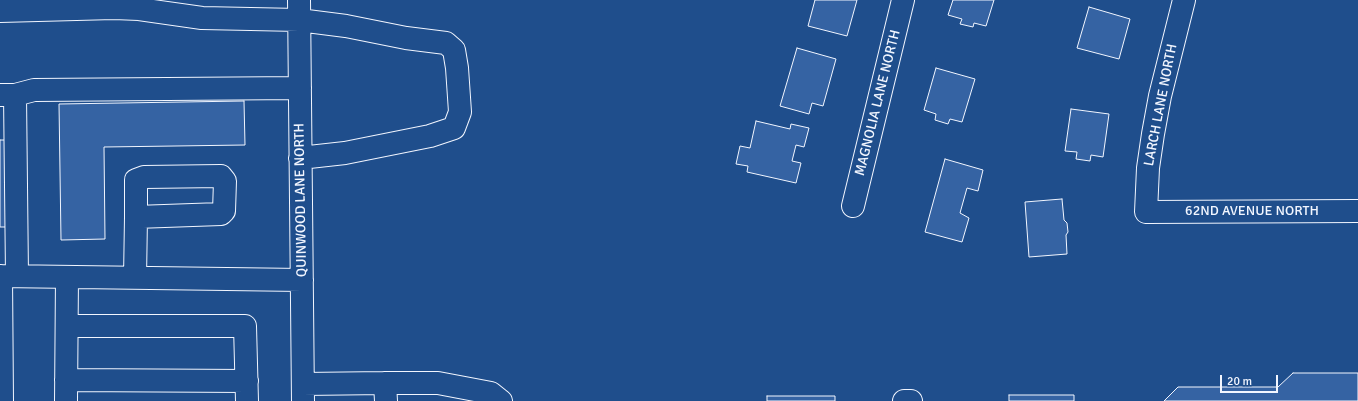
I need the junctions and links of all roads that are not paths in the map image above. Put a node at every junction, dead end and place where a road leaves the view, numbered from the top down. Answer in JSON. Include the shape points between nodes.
{"nodes":[{"id":1,"x":903,"y":0,"type":"edge"},
{"id":2,"x":1184,"y":0,"type":"edge"},
{"id":3,"x":218,"y":9,"type":"edge"},
{"id":4,"x":299,"y":10,"type":"edge"},
{"id":5,"x":0,"y":11,"type":"edge"},
{"id":6,"x":300,"y":88,"type":"junction"},
{"id":7,"x":8,"y":95,"type":"edge"},
{"id":8,"x":300,"y":158,"type":"junction"},
{"id":9,"x":853,"y":206,"type":"dead end"},
{"id":10,"x":1358,"y":211,"type":"edge"},
{"id":11,"x":1146,"y":212,"type":"joint"},
{"id":12,"x":136,"y":216,"type":"dead end"},
{"id":13,"x":6,"y":276,"type":"edge"},
{"id":14,"x":67,"y":277,"type":"junction"},
{"id":15,"x":135,"y":278,"type":"junction"},
{"id":16,"x":302,"y":280,"type":"junction"},
{"id":17,"x":66,"y":326,"type":"junction"},
{"id":18,"x":66,"y":391,"type":"edge"},
{"id":19,"x":247,"y":391,"type":"edge"},
{"id":20,"x":386,"y":392,"type":"edge"},
{"id":21,"x":303,"y":393,"type":"edge"},
{"id":22,"x":2,"y":401,"type":"edge"},
{"id":23,"x":501,"y":401,"type":"edge"},
{"id":24,"x":904,"y":401,"type":"edge"},
{"id":25,"x":911,"y":401,"type":"edge"}],
"edges":[{"from":1,"to":9,"type":"street","name":"MAGNOLIA LANE NORTH"},
{"from":2,"to":11,"type":"street","name":"LARCH LANE NORTH","via":[[1153,134]]},
{"from":3,"to":4,"type":"street"},
{"from":3,"to":5,"type":"street","via":[[202,18],[121,8]]},
{"from":4,"to":6,"type":"street","name":"QUINWOOD LANE NORTH"},
{"from":4,"to":8,"type":"street","via":[[346,26],[446,43],[454,50],[460,112],[454,128],[430,136],[345,153]]},
{"from":6,"to":7,"type":"street","via":[[34,90]]},
{"from":6,"to":8,"type":"street","name":"QUINWOOD LANE NORTH"},
{"from":7,"to":13,"type":"street"},
{"from":8,"to":16,"type":"street","name":"QUINWOOD LANE NORTH"},
{"from":10,"to":11,"type":"street","name":"62ND AVENUE NORTH"},
{"from":12,"to":15,"type":"street"},
{"from":13,"to":14,"type":"street"},
{"from":13,"to":22,"type":"street"},
{"from":14,"to":15,"type":"street"},
{"from":14,"to":17,"type":"street"},
{"from":15,"to":16,"type":"street"},
{"from":16,"to":21,"type":"street","name":"QUINWOOD LANE NORTH"},
{"from":17,"to":18,"type":"street"},
{"from":17,"to":19,"type":"street","via":[[245,326]]},
{"from":18,"to":19,"type":"street"},
{"from":20,"to":21,"type":"street"},
{"from":20,"to":23,"type":"street","via":[[438,382],[491,394]]},
{"from":24,"to":25,"type":"street"}]}
